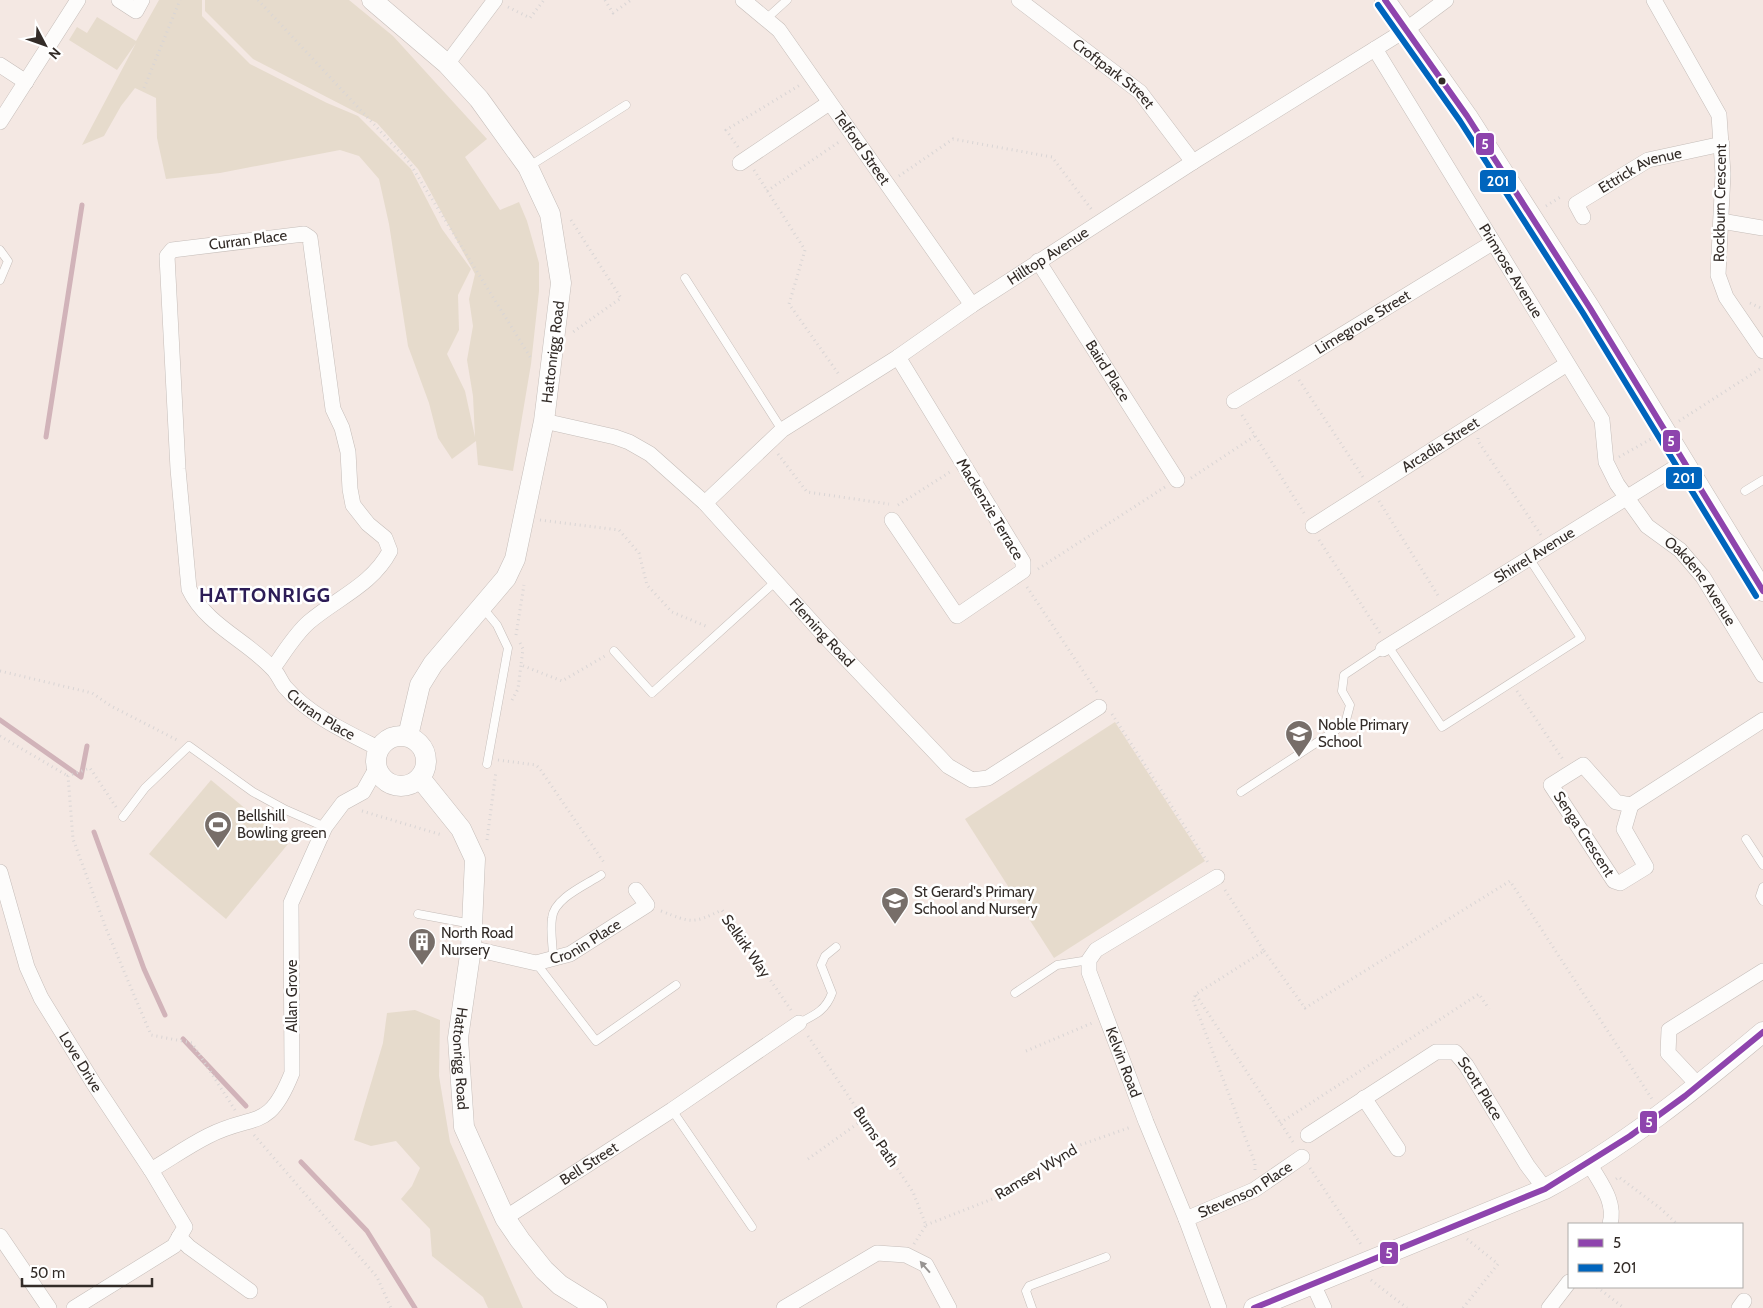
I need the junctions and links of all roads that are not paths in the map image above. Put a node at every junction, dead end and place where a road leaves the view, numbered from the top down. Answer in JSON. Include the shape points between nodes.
{"nodes":[{"id":1,"x":78,"y":0,"type":"edge"},
{"id":2,"x":119,"y":0,"type":"edge"},
{"id":3,"x":142,"y":0,"type":"edge"},
{"id":4,"x":372,"y":0,"type":"edge"},
{"id":5,"x":495,"y":0,"type":"edge"},
{"id":6,"x":743,"y":0,"type":"edge"},
{"id":7,"x":787,"y":0,"type":"edge"},
{"id":8,"x":1019,"y":0,"type":"edge"},
{"id":9,"x":1385,"y":0,"type":"edge"},
{"id":10,"x":1446,"y":0,"type":"edge"},
{"id":11,"x":1654,"y":0,"type":"edge"},
{"id":12,"x":766,"y":19,"type":"junction"},
{"id":13,"x":1407,"y":29,"type":"junction"},
{"id":14,"x":1375,"y":48,"type":"junction"},
{"id":15,"x":447,"y":64,"type":"junction"},
{"id":16,"x":0,"y":65,"type":"edge"},
{"id":17,"x":26,"y":82,"type":"junction"},
{"id":18,"x":829,"y":103,"type":"junction"},
{"id":19,"x":626,"y":105,"type":"dead end"},
{"id":20,"x":0,"y":122,"type":"edge"},
{"id":21,"x":1722,"y":144,"type":"junction"},
{"id":22,"x":743,"y":161,"type":"road end"},
{"id":23,"x":1193,"y":162,"type":"junction"},
{"id":24,"x":528,"y":167,"type":"junction"},
{"id":25,"x":1580,"y":211,"type":"road end"},
{"id":26,"x":1721,"y":221,"type":"junction"},
{"id":27,"x":1763,"y":228,"type":"edge"},
{"id":28,"x":1492,"y":243,"type":"junction"},
{"id":29,"x":0,"y":250,"type":"edge"},
{"id":30,"x":1038,"y":261,"type":"junction"},
{"id":31,"x":685,"y":278,"type":"dead end"},
{"id":32,"x":0,"y":280,"type":"edge"},
{"id":33,"x":972,"y":305,"type":"junction"},
{"id":34,"x":1763,"y":351,"type":"edge"},
{"id":35,"x":898,"y":357,"type":"junction"},
{"id":36,"x":1568,"y":364,"type":"junction"},
{"id":37,"x":1234,"y":401,"type":"dead end"},
{"id":38,"x":544,"y":421,"type":"junction"},
{"id":39,"x":782,"y":430,"type":"junction"},
{"id":40,"x":1684,"y":462,"type":"junction"},
{"id":41,"x":1177,"y":480,"type":"road end"},
{"id":42,"x":1763,"y":480,"type":"edge"},
{"id":43,"x":1745,"y":491,"type":"dead end"},
{"id":44,"x":1628,"y":498,"type":"junction"},
{"id":45,"x":705,"y":504,"type":"junction"},
{"id":46,"x":892,"y":520,"type":"dead end"},
{"id":47,"x":1313,"y":526,"type":"dead end"},
{"id":48,"x":1529,"y":558,"type":"junction"},
{"id":49,"x":775,"y":582,"type":"junction"},
{"id":50,"x":1763,"y":591,"type":"edge"},
{"id":51,"x":483,"y":608,"type":"junction"},
{"id":52,"x":1385,"y":647,"type":"junction"},
{"id":53,"x":614,"y":651,"type":"road end"},
{"id":54,"x":273,"y":668,"type":"junction"},
{"id":55,"x":1763,"y":675,"type":"edge"},
{"id":56,"x":1103,"y":705,"type":"road end"},
{"id":57,"x":1763,"y":720,"type":"edge"},
{"id":58,"x":408,"y":736,"type":"junction"},
{"id":59,"x":378,"y":748,"type":"junction"},
{"id":60,"x":487,"y":761,"type":"road end"},
{"id":61,"x":376,"y":769,"type":"junction"},
{"id":62,"x":420,"y":778,"type":"junction"},
{"id":63,"x":1240,"y":792,"type":"dead end"},
{"id":64,"x":1631,"y":804,"type":"junction"},
{"id":65,"x":123,"y":817,"type":"road end"},
{"id":66,"x":324,"y":827,"type":"junction"},
{"id":67,"x":1746,"y":839,"type":"dead end"},
{"id":68,"x":1763,"y":865,"type":"edge"},
{"id":69,"x":0,"y":872,"type":"edge"},
{"id":70,"x":601,"y":875,"type":"road end"},
{"id":71,"x":1216,"y":877,"type":"road end"},
{"id":72,"x":1763,"y":888,"type":"edge"},
{"id":73,"x":636,"y":890,"type":"dead end"},
{"id":74,"x":1763,"y":900,"type":"edge"},
{"id":75,"x":418,"y":914,"type":"dead end"},
{"id":76,"x":472,"y":924,"type":"junction"},
{"id":77,"x":836,"y":947,"type":"dead end"},
{"id":78,"x":471,"y":948,"type":"junction"},
{"id":79,"x":553,"y":958,"type":"junction"},
{"id":80,"x":1089,"y":960,"type":"junction"},
{"id":81,"x":536,"y":963,"type":"junction"},
{"id":82,"x":1763,"y":971,"type":"edge"},
{"id":83,"x":676,"y":985,"type":"dead end"},
{"id":84,"x":1015,"y":993,"type":"dead end"},
{"id":85,"x":799,"y":1023,"type":"joint"},
{"id":86,"x":1763,"y":1032,"type":"edge"},
{"id":87,"x":1698,"y":1084,"type":"junction"},
{"id":88,"x":1364,"y":1098,"type":"junction"},
{"id":89,"x":672,"y":1110,"type":"junction"},
{"id":90,"x":1308,"y":1135,"type":"dead end"},
{"id":91,"x":1398,"y":1149,"type":"dead end"},
{"id":92,"x":1302,"y":1157,"type":"road end"},
{"id":93,"x":1590,"y":1165,"type":"junction"},
{"id":94,"x":151,"y":1170,"type":"junction"},
{"id":95,"x":1545,"y":1189,"type":"junction"},
{"id":96,"x":505,"y":1218,"type":"junction"},
{"id":97,"x":1186,"y":1219,"type":"junction"},
{"id":98,"x":1610,"y":1223,"type":"edge"},
{"id":99,"x":752,"y":1228,"type":"dead end"},
{"id":100,"x":0,"y":1236,"type":"edge"},
{"id":101,"x":179,"y":1237,"type":"junction"},
{"id":102,"x":1106,"y":1257,"type":"dead end"},
{"id":103,"x":1568,"y":1283,"type":"edge"},
{"id":104,"x":1313,"y":1284,"type":"junction"},
{"id":105,"x":250,"y":1291,"type":"dead end"},
{"id":106,"x":49,"y":1308,"type":"edge"},
{"id":107,"x":74,"y":1308,"type":"edge"},
{"id":108,"x":597,"y":1308,"type":"edge"},
{"id":109,"x":784,"y":1308,"type":"edge"},
{"id":110,"x":949,"y":1308,"type":"edge"},
{"id":111,"x":1032,"y":1308,"type":"edge"},
{"id":112,"x":1218,"y":1308,"type":"edge"},
{"id":113,"x":1254,"y":1308,"type":"edge"},
{"id":114,"x":1324,"y":1308,"type":"edge"},
{"id":115,"x":1549,"y":1308,"type":"edge"}],
"edges":[{"from":1,"to":17,"type":"street"},
{"from":2,"to":3,"type":"street","via":[[136,11]]},
{"from":4,"to":15,"type":"street","name":"Hattonrigg Road"},
{"from":5,"to":15,"type":"street"},
{"from":6,"to":12,"type":"street","name":"Telford Street"},
{"from":7,"to":12,"type":"lane"},
{"from":8,"to":23,"type":"street","name":"Croftpark Street","via":[[1140,92]]},
{"from":9,"to":13,"type":"street"},
{"from":10,"to":13,"type":"street"},
{"from":11,"to":21,"type":"street","name":"Rockburn Crescent","via":[[1719,115]]},
{"from":12,"to":18,"type":"street","name":"Telford Street","via":[[779,30]]},
{"from":13,"to":14,"type":"street","name":"Hilltop Avenue"},
{"from":13,"to":40,"type":"street","via":[[1531,216]]},
{"from":14,"to":23,"type":"street","name":"Hilltop Avenue"},
{"from":14,"to":28,"type":"street","name":"Primrose Avenue"},
{"from":15,"to":24,"type":"street","name":"Hattonrigg Road","via":[[479,99]]},
{"from":16,"to":17,"type":"street"},
{"from":17,"to":20,"type":"street"},
{"from":18,"to":22,"type":"street"},
{"from":18,"to":33,"type":"street","name":"Telford Street"},
{"from":19,"to":24,"type":"lane"},
{"from":21,"to":25,"type":"street","name":"Ettrick Avenue","via":[[1648,160]]},
{"from":21,"to":26,"type":"street","name":"Rockburn Crescent"},
{"from":23,"to":30,"type":"street","name":"Hilltop Avenue"},
{"from":24,"to":38,"type":"street","name":"Hattonrigg Road","via":[[550,214],[561,283]]},
{"from":26,"to":27,"type":"street"},
{"from":26,"to":34,"type":"street","name":"Rockburn Crescent","via":[[1718,275],[1726,297]]},
{"from":28,"to":36,"type":"street","name":"Primrose Avenue"},
{"from":28,"to":37,"type":"street","name":"Limegrove Street"},
{"from":29,"to":32,"type":"lane","via":[[8,261]]},
{"from":30,"to":33,"type":"street","name":"Hilltop Avenue"},
{"from":30,"to":41,"type":"street","name":"Baird Place"},
{"from":31,"to":39,"type":"lane"},
{"from":33,"to":35,"type":"street","name":"Hilltop Avenue"},
{"from":35,"to":39,"type":"street","name":"Hilltop Avenue"},
{"from":35,"to":46,"type":"street","name":"Mackenzie Terrace","via":[[1023,562],[1023,571],[957,616]]},
{"from":36,"to":44,"type":"street","name":"Primrose Avenue","via":[[1602,420],[1606,462]]},
{"from":36,"to":47,"type":"street","name":"Arcadia Street"},
{"from":38,"to":45,"type":"street","name":"Fleming Road","via":[[629,442],[650,454]]},
{"from":38,"to":51,"type":"street","name":"Hattonrigg Road","via":[[515,559],[506,578]]},
{"from":39,"to":45,"type":"street","name":"Hilltop Avenue"},
{"from":40,"to":44,"type":"street","name":"Shirrel Avenue"},
{"from":40,"to":50,"type":"street"},
{"from":42,"to":43,"type":"lane"},
{"from":44,"to":48,"type":"street","name":"Shirrel Avenue"},
{"from":44,"to":55,"type":"street","name":"Oakdene Avenue","via":[[1647,526],[1680,550],[1703,577]]},
{"from":45,"to":49,"type":"street","name":"Fleming Road"},
{"from":48,"to":52,"type":"street","name":"Shirrel Avenue"},
{"from":48,"to":52,"type":"lane","via":[[1581,638],[1442,726]]},
{"from":49,"to":53,"type":"lane","via":[[652,694]]},
{"from":49,"to":56,"type":"street","name":"Fleming Road","via":[[948,766],[972,780],[988,778]]},
{"from":51,"to":58,"type":"street","name":"Hattonrigg Road","via":[[433,664],[420,685]]},
{"from":51,"to":60,"type":"lane","via":[[497,625],[508,648]]},
{"from":52,"to":63,"type":"lane","via":[[1344,675],[1342,691],[1350,705],[1345,724]]},
{"from":54,"to":54,"type":"street","name":"Curran Place","via":[[208,616],[189,589],[178,469],[167,256],[172,250],[304,234],[310,238],[333,409],[348,452],[353,505],[385,538],[390,551],[383,564],[358,588],[307,624]]},
{"from":54,"to":59,"type":"street","name":"Curran Place","via":[[296,698],[335,726]]},
{"from":57,"to":64,"type":"street"},
{"from":58,"to":59,"type":"street","via":[[388,739]]},
{"from":58,"to":62,"type":"street","via":[[416,740],[425,752]]},
{"from":59,"to":61,"type":"street"},
{"from":61,"to":62,"type":"street","via":[[382,778],[398,786]]},
{"from":61,"to":66,"type":"street","name":"Allan Grove","via":[[363,792],[342,803]]},
{"from":62,"to":76,"type":"street","name":"Hattonrigg Road","via":[[461,829],[475,859]]},
{"from":64,"to":64,"type":"street","name":"Senga Crescent","via":[[1616,802],[1583,765],[1551,785],[1614,881],[1620,883],[1646,867],[1624,828]]},
{"from":65,"to":66,"type":"lane","via":[[145,788],[189,746],[253,792]]},
{"from":66,"to":94,"type":"street","name":"Allan Grove","via":[[291,903],[292,1072],[282,1097],[266,1116],[209,1135]]},
{"from":67,"to":68,"type":"lane"},
{"from":69,"to":94,"type":"street","name":"Love Drive","via":[[27,967],[41,998]]},
{"from":70,"to":79,"type":"lane","via":[[561,901],[554,910]]},
{"from":71,"to":80,"type":"street","via":[[1096,950]]},
{"from":72,"to":74,"type":"lane","via":[[1760,896]]},
{"from":73,"to":79,"type":"street","name":"Cronin Place","via":[[647,905],[570,954]]},
{"from":75,"to":76,"type":"lane"},
{"from":76,"to":78,"type":"street","name":"Hattonrigg Road"},
{"from":77,"to":85,"type":"lane","via":[[825,956],[821,965],[832,993],[828,1004]]},
{"from":78,"to":81,"type":"street","name":"Cronin Place"},
{"from":78,"to":96,"type":"street","name":"Hattonrigg Road","via":[[458,1038],[464,1127]]},
{"from":79,"to":81,"type":"street","name":"Cronin Place"},
{"from":80,"to":84,"type":"lane","via":[[1057,965]]},
{"from":80,"to":97,"type":"street","name":"Kelvin Road","via":[[1089,972]]},
{"from":81,"to":83,"type":"lane","via":[[596,1041]]},
{"from":82,"to":87,"type":"street","via":[[1669,1030],[1668,1053]]},
{"from":85,"to":89,"type":"street","name":"Bell Street"},
{"from":86,"to":87,"type":"street"},
{"from":87,"to":93,"type":"street"},
{"from":88,"to":90,"type":"street","name":"Scott Place"},
{"from":88,"to":91,"type":"street"},
{"from":88,"to":95,"type":"street","name":"Scott Place","via":[[1436,1052],[1455,1052]]},
{"from":89,"to":96,"type":"street","name":"Bell Street"},
{"from":89,"to":99,"type":"lane"},
{"from":92,"to":97,"type":"street","name":"Stevenson Place","via":[[1254,1190]]},
{"from":93,"to":95,"type":"street"},
{"from":93,"to":98,"type":"street","via":[[1604,1188],[1613,1213]]},
{"from":94,"to":101,"type":"street","name":"Love Drive","via":[[185,1227]]},
{"from":95,"to":104,"type":"street","via":[[1449,1228],[1371,1270]]},
{"from":96,"to":108,"type":"street","name":"Hattonrigg Road","via":[[544,1270],[560,1285]]},
{"from":97,"to":112,"type":"street","name":"Kelvin Road"},
{"from":100,"to":106,"type":"street"},
{"from":101,"to":105,"type":"street","via":[[189,1248]]},
{"from":101,"to":107,"type":"street","via":[[174,1246]]},
{"from":102,"to":111,"type":"lane","via":[[1029,1286],[1026,1292]]},
{"from":103,"to":115,"type":"street"},
{"from":104,"to":113,"type":"street"},
{"from":104,"to":114,"type":"street"},
{"from":110,"to":109,"type":"street","one_way":true,"via":[[926,1265],[906,1255],[877,1253]]}]}
